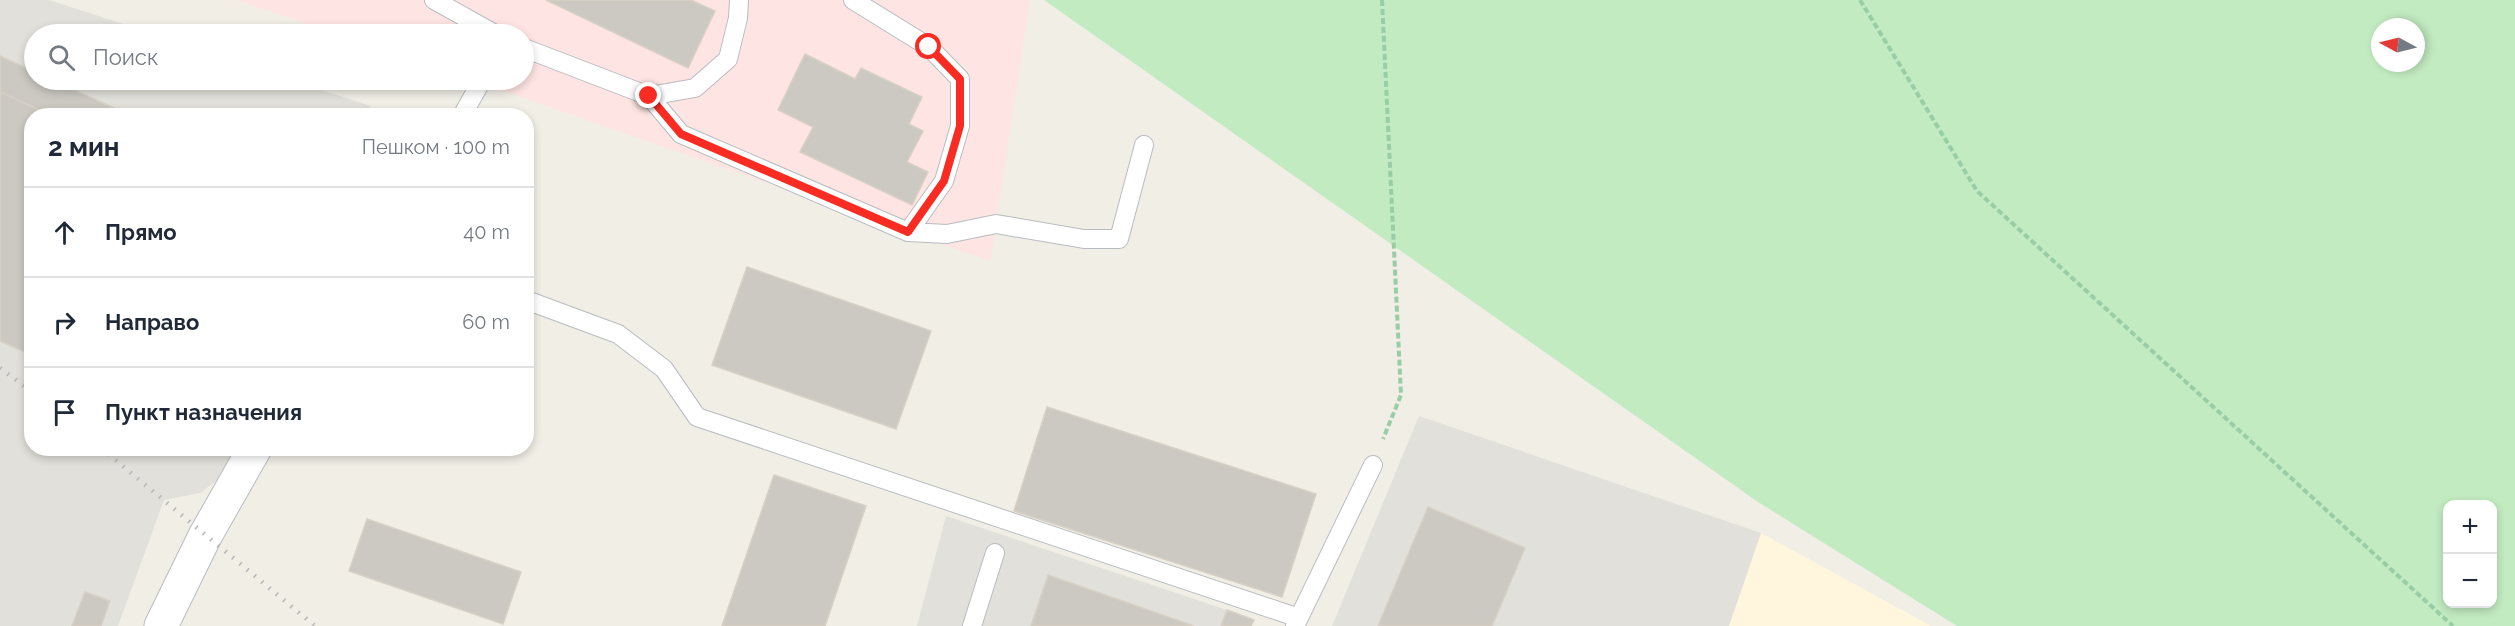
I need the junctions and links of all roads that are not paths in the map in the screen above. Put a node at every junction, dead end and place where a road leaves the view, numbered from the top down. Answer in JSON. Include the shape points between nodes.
{"nodes":[{"id":1,"x":434,"y":0,"type":"edge"},
{"id":2,"x":739,"y":0,"type":"edge"},
{"id":3,"x":853,"y":0,"type":"edge"},
{"id":4,"x":477,"y":24,"type":"edge"},
{"id":5,"x":534,"y":52,"type":"edge"},
{"id":6,"x":476,"y":90,"type":"edge"},
{"id":7,"x":649,"y":96,"type":"junction"},
{"id":8,"x":466,"y":108,"type":"edge"},
{"id":9,"x":1144,"y":145,"type":"dead end"},
{"id":10,"x":908,"y":232,"type":"junction"},
{"id":11,"x":534,"y":303,"type":"edge"},
{"id":12,"x":250,"y":456,"type":"edge"},
{"id":13,"x":1373,"y":465,"type":"road end"},
{"id":14,"x":994,"y":553,"type":"dead end"},
{"id":15,"x":1297,"y":622,"type":"edge"},
{"id":16,"x":160,"y":626,"type":"edge"},
{"id":17,"x":972,"y":626,"type":"edge"}],
"edges":[{"from":1,"to":4,"type":"lane"},
{"from":2,"to":7,"type":"lane","via":[[728,59],[696,88]]},
{"from":3,"to":10,"type":"lane","via":[[929,47],[960,79],[960,126],[944,181]]},
{"from":5,"to":7,"type":"lane"},
{"from":6,"to":8,"type":"lane"},
{"from":7,"to":10,"type":"lane","via":[[681,134]]},
{"from":9,"to":10,"type":"lane","via":[[1119,239],[1084,239],[996,224],[947,234]]},
{"from":11,"to":15,"type":"lane","via":[[618,334],[664,369],[697,417]]},
{"from":12,"to":16,"type":"street"},
{"from":13,"to":15,"type":"lane"},
{"from":14,"to":17,"type":"lane"}]}
